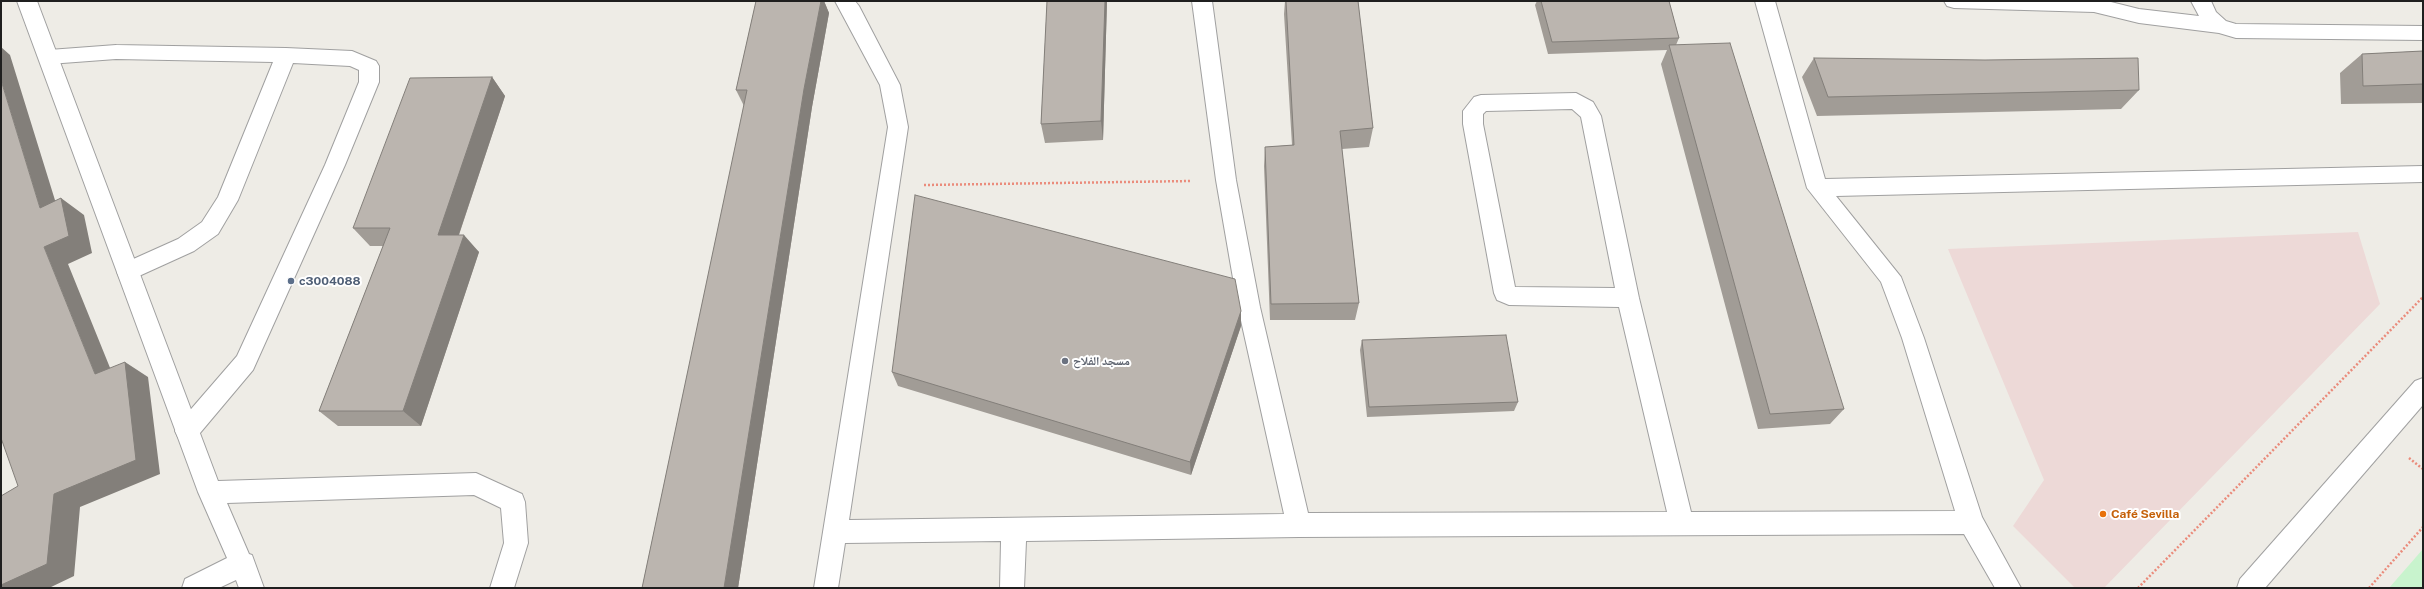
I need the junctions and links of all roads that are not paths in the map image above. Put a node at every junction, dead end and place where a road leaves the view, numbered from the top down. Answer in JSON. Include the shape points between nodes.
{"nodes":[{"id":1,"x":28,"y":1,"type":"edge"},
{"id":2,"x":845,"y":1,"type":"edge"},
{"id":3,"x":1202,"y":1,"type":"edge"},
{"id":4,"x":1765,"y":1,"type":"edge"},
{"id":5,"x":1954,"y":1,"type":"edge"},
{"id":6,"x":2201,"y":1,"type":"edge"},
{"id":7,"x":2219,"y":26,"type":"junction"},
{"id":8,"x":2423,"y":33,"type":"edge"},
{"id":9,"x":286,"y":55,"type":"junction"},
{"id":10,"x":49,"y":57,"type":"junction"},
{"id":11,"x":2423,"y":174,"type":"edge"},
{"id":12,"x":1817,"y":188,"type":"junction"},
{"id":13,"x":128,"y":272,"type":"junction"},
{"id":14,"x":1628,"y":298,"type":"junction"},
{"id":15,"x":2423,"y":388,"type":"edge"},
{"id":16,"x":187,"y":431,"type":"junction"},
{"id":17,"x":210,"y":492,"type":"junction"},
{"id":18,"x":1971,"y":522,"type":"junction"},
{"id":19,"x":1682,"y":523,"type":"junction"},
{"id":20,"x":1299,"y":525,"type":"junction"},
{"id":21,"x":1014,"y":530,"type":"junction"},
{"id":22,"x":836,"y":532,"type":"junction"},
{"id":23,"x":243,"y":563,"type":"junction"},
{"id":24,"x":194,"y":588,"type":"edge"},
{"id":25,"x":252,"y":588,"type":"edge"},
{"id":26,"x":502,"y":588,"type":"edge"},
{"id":27,"x":826,"y":588,"type":"edge"},
{"id":28,"x":1012,"y":588,"type":"edge"},
{"id":29,"x":2009,"y":588,"type":"edge"},
{"id":30,"x":2249,"y":588,"type":"edge"}],
"edges":[{"from":1,"to":10,"type":"street"},
{"from":2,"to":22,"type":"street","via":[[890,84],[898,127]]},
{"from":3,"to":20,"type":"street","via":[[1226,180],[1249,307]]},
{"from":4,"to":12,"type":"street"},
{"from":5,"to":7,"type":"street","via":[[2094,5],[2139,16]]},
{"from":6,"to":7,"type":"street","via":[[2210,17]]},
{"from":7,"to":8,"type":"street","via":[[2236,31]]},
{"from":9,"to":10,"type":"street","via":[[116,52]]},
{"from":9,"to":13,"type":"street","via":[[227,200],[210,228],[186,245]]},
{"from":9,"to":16,"type":"street","via":[[352,59],[369,66],[369,82],[335,165],[245,363]]},
{"from":10,"to":13,"type":"street"},
{"from":11,"to":12,"type":"street"},
{"from":12,"to":18,"type":"street","via":[[1890,277],[1913,338]]},
{"from":13,"to":16,"type":"street"},
{"from":14,"to":14,"type":"street","via":[[1591,116],[1586,108],[1576,101],[1481,103],[1473,111],[1473,124],[1505,293],[1509,296]]},
{"from":14,"to":19,"type":"street"},
{"from":15,"to":30,"type":"street"},
{"from":16,"to":17,"type":"street"},
{"from":17,"to":23,"type":"street"},
{"from":17,"to":26,"type":"street","via":[[476,484],[513,502],[516,543]]},
{"from":18,"to":19,"type":"street"},
{"from":18,"to":29,"type":"street"},
{"from":19,"to":20,"type":"street"},
{"from":20,"to":21,"type":"street"},
{"from":21,"to":22,"type":"street"},
{"from":21,"to":28,"type":"street"},
{"from":22,"to":27,"type":"street"},
{"from":23,"to":24,"type":"street"},
{"from":23,"to":25,"type":"street"}]}
